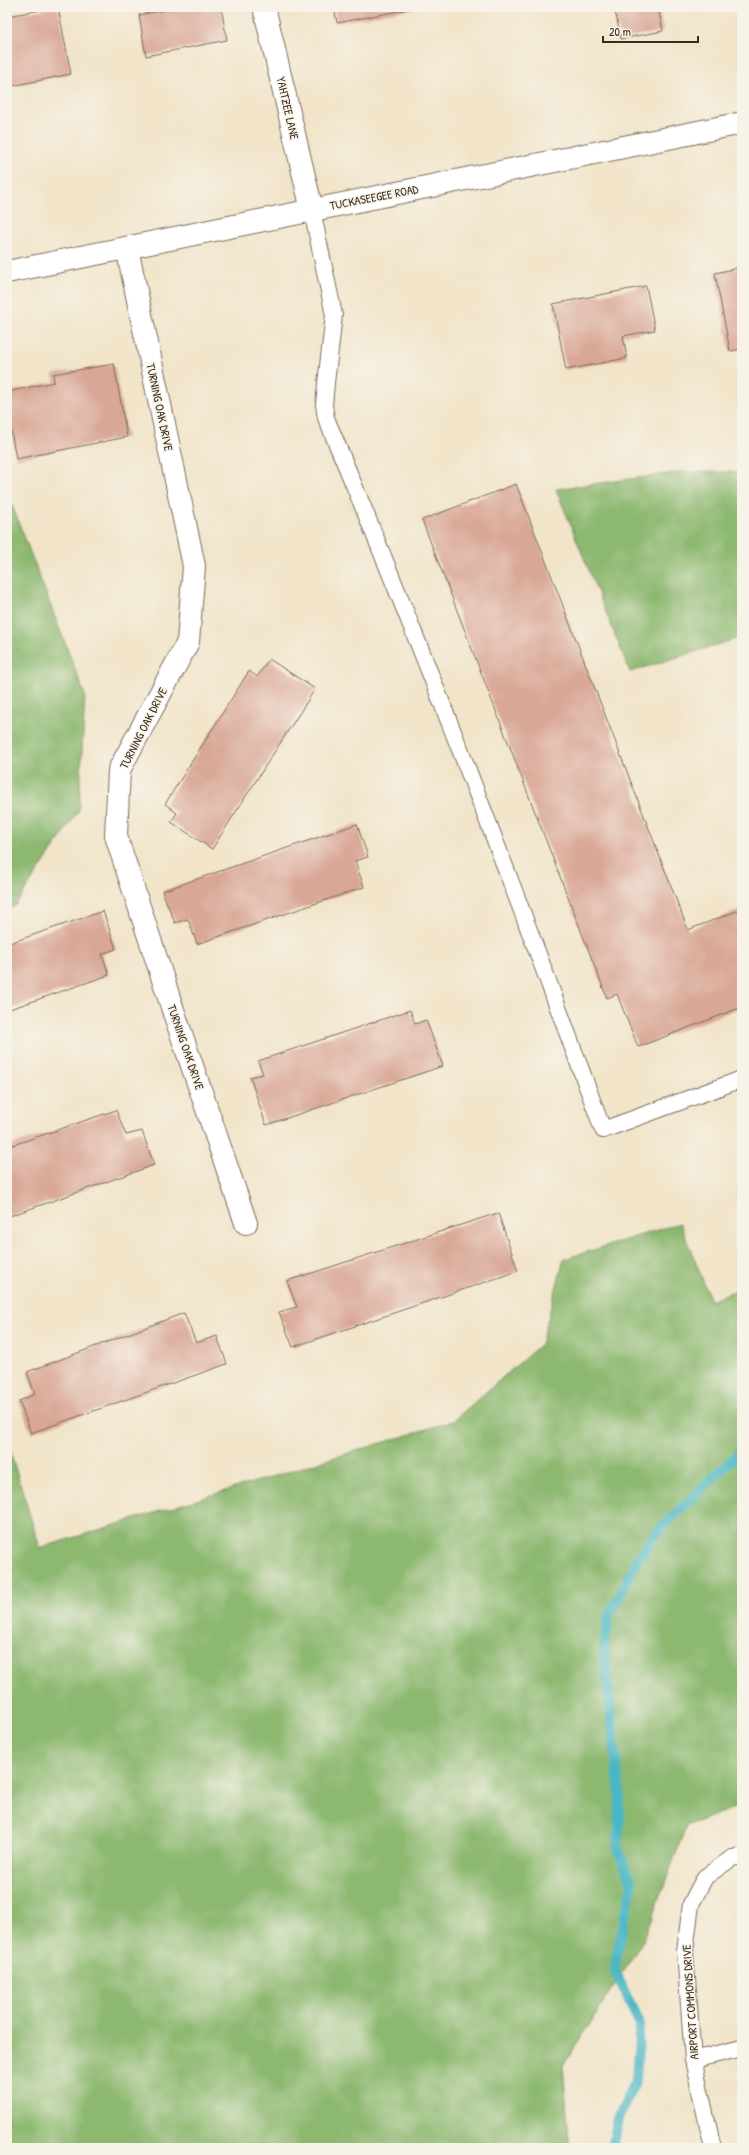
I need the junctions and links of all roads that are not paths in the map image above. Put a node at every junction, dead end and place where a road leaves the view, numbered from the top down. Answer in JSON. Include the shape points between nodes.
{"nodes":[{"id":1,"x":264,"y":7,"type":"edge"},
{"id":2,"x":742,"y":123,"type":"edge"},
{"id":3,"x":312,"y":210,"type":"junction"},
{"id":4,"x":127,"y":248,"type":"junction"},
{"id":5,"x":7,"y":272,"type":"edge"},
{"id":6,"x":742,"y":1079,"type":"edge"},
{"id":7,"x":246,"y":1223,"type":"dead end"},
{"id":8,"x":742,"y":1856,"type":"edge"},
{"id":9,"x":742,"y":2048,"type":"edge"},
{"id":10,"x":693,"y":2060,"type":"junction"},
{"id":11,"x":713,"y":2148,"type":"edge"}],
"edges":[{"from":1,"to":3,"type":"street","name":"YAHTZEE LANE"},
{"from":2,"to":3,"type":"street","name":"TUCKASEEGEE ROAD"},
{"from":3,"to":4,"type":"street","name":"TUCKASEEGEE ROAD"},
{"from":3,"to":6,"type":"lane","via":[[334,314],[324,405],[326,418],[384,555],[603,1130]]},
{"from":4,"to":5,"type":"street","name":"TUCKASEEGEE ROAD"},
{"from":4,"to":7,"type":"street","name":"TURNING OAK DRIVE","via":[[194,566],[188,642],[120,770],[116,836]]},
{"from":8,"to":10,"type":"lane","name":"AIRPORT COMMONS DRIVE","via":[[732,1858],[705,1877],[690,1904],[684,1951]]},
{"from":9,"to":10,"type":"lane"},
{"from":10,"to":11,"type":"lane","name":"AIRPORT COMMONS DRIVE"}]}
